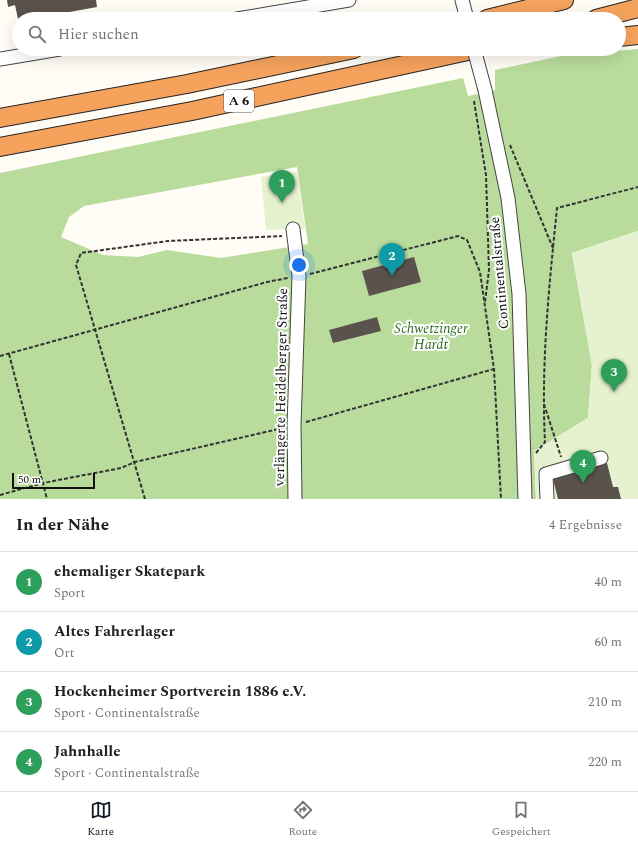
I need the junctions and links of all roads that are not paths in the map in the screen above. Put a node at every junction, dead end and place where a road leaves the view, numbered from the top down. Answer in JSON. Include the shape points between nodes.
{"nodes":[{"id":1,"x":349,"y":0,"type":"edge"},
{"id":2,"x":462,"y":0,"type":"edge"},
{"id":3,"x":564,"y":0,"type":"edge"},
{"id":4,"x":638,"y":8,"type":"edge"},
{"id":5,"x":278,"y":12,"type":"edge"},
{"id":6,"x":465,"y":12,"type":"edge"},
{"id":7,"x":515,"y":12,"type":"edge"},
{"id":8,"x":623,"y":12,"type":"edge"},
{"id":9,"x":638,"y":35,"type":"edge"},
{"id":10,"x":626,"y":36,"type":"edge"},
{"id":11,"x":18,"y":56,"type":"edge"},
{"id":12,"x":321,"y":56,"type":"edge"},
{"id":13,"x":444,"y":56,"type":"edge"},
{"id":14,"x":476,"y":56,"type":"edge"},
{"id":15,"x":0,"y":59,"type":"edge"},
{"id":16,"x":0,"y":118,"type":"edge"},
{"id":17,"x":0,"y":146,"type":"edge"},
{"id":18,"x":293,"y":233,"type":"road end"},
{"id":19,"x":601,"y":458,"type":"dead end"},
{"id":20,"x":295,"y":499,"type":"edge"},
{"id":21,"x":525,"y":499,"type":"edge"},
{"id":22,"x":547,"y":499,"type":"edge"}],
"edges":[{"from":1,"to":5,"type":"street"},
{"from":2,"to":6,"type":"street"},
{"from":3,"to":7,"type":"highway"},
{"from":4,"to":8,"type":"highway"},
{"from":9,"to":10,"type":"highway"},
{"from":11,"to":15,"type":"street"},
{"from":12,"to":16,"type":"highway","number":"A 6","via":[[187,84]]},
{"from":13,"to":17,"type":"highway","number":"A 6","via":[[192,112]]},
{"from":14,"to":21,"type":"street","name":"Continentalstraße","bridge":true,"via":[[479,95],[508,198],[519,294]]},
{"from":18,"to":20,"type":"street","name":"verlängerte Heidelberger Straße","via":[[299,276],[294,425]]},
{"from":19,"to":22,"type":"street","via":[[546,474]]}]}
